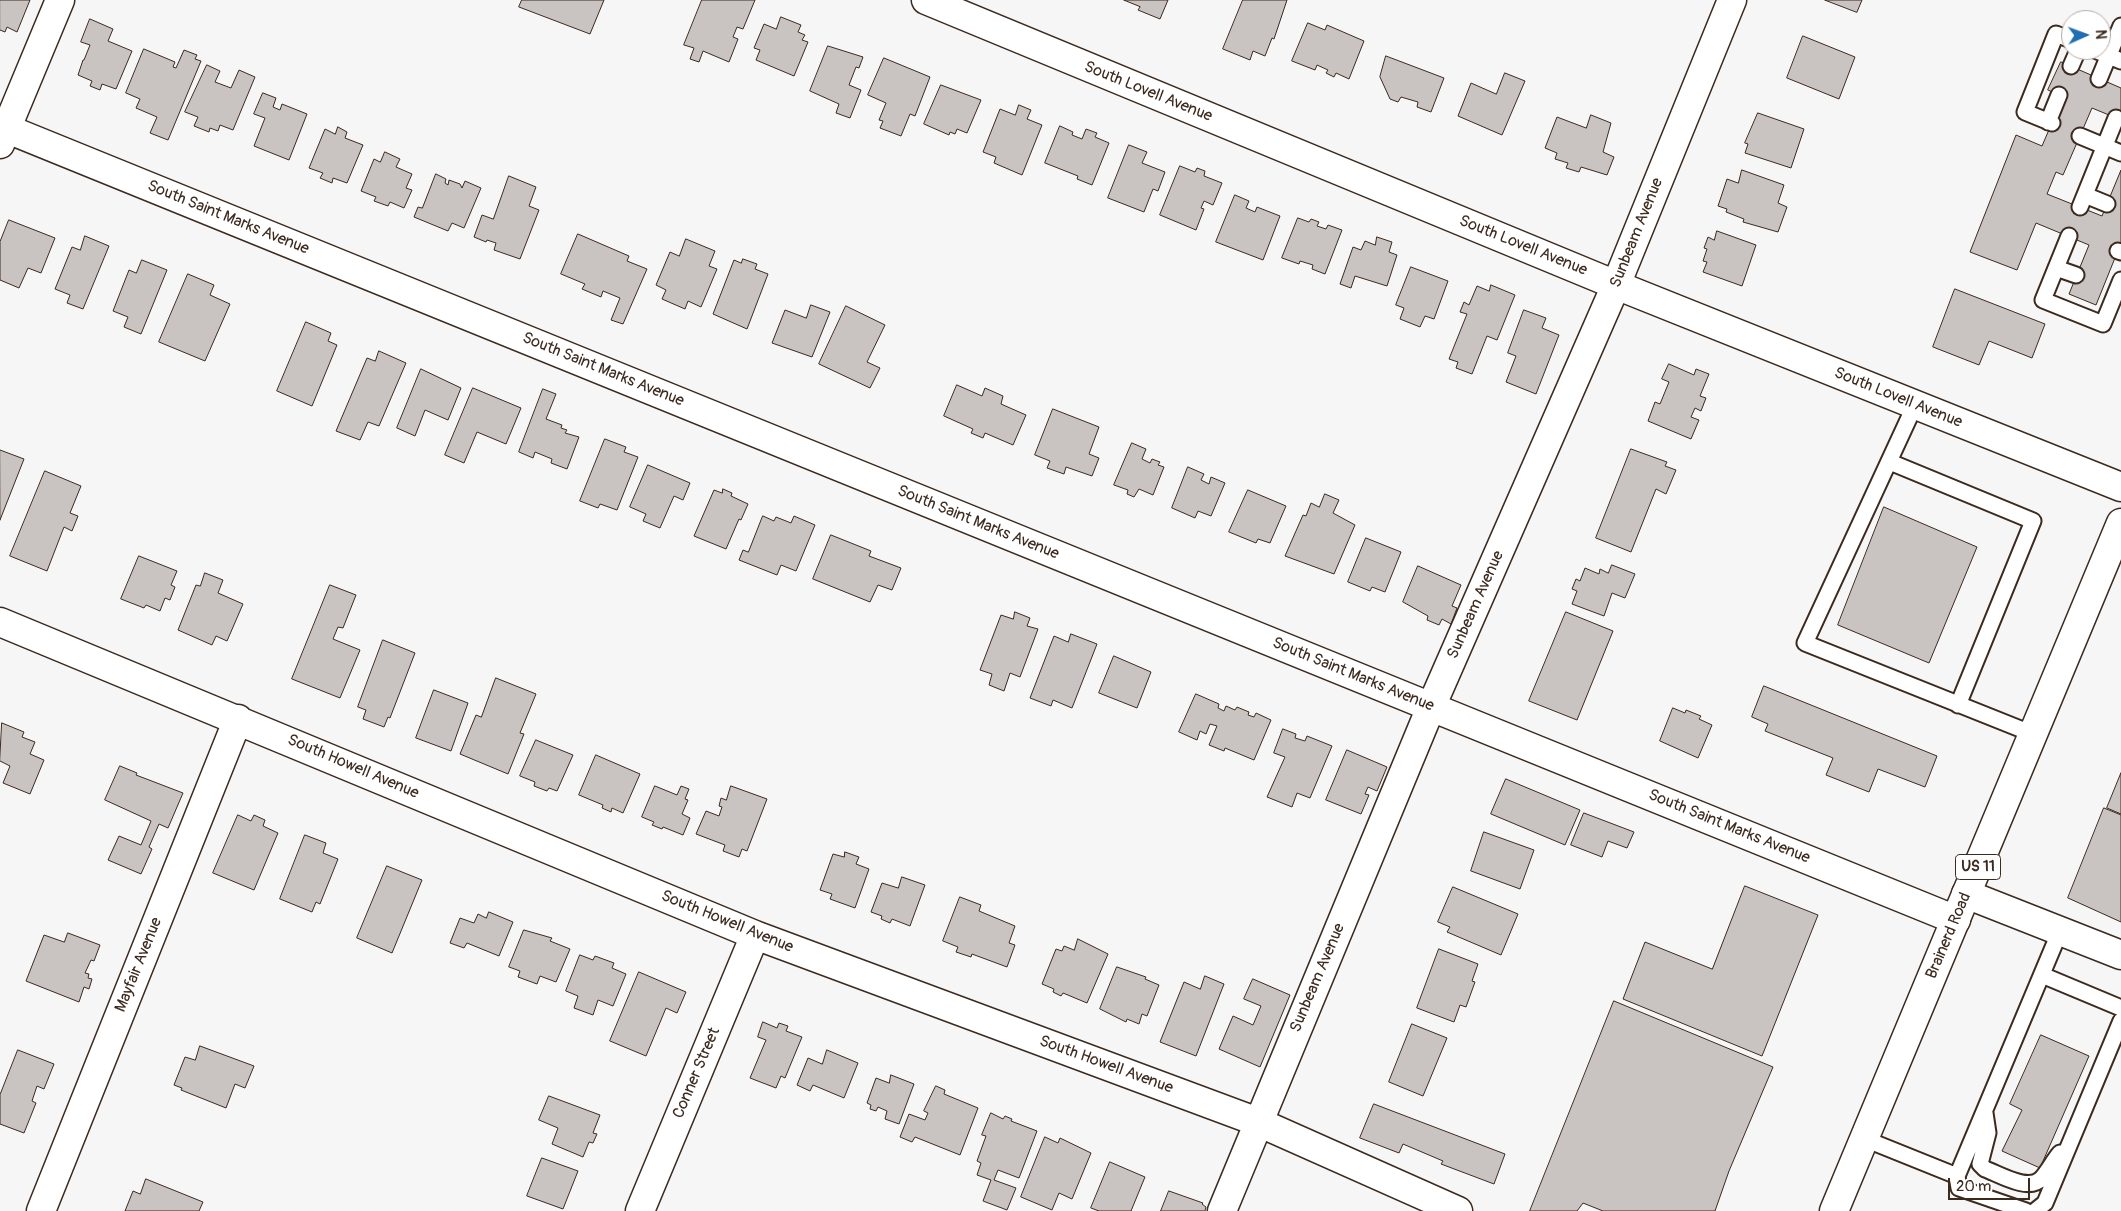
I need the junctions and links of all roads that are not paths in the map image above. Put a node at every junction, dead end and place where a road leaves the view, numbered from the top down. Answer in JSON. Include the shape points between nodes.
{"nodes":[{"id":1,"x":60,"y":0,"type":"edge"},
{"id":2,"x":926,"y":0,"type":"edge"},
{"id":3,"x":1732,"y":0,"type":"edge"},
{"id":4,"x":2121,"y":26,"type":"edge"},
{"id":5,"x":2061,"y":36,"type":"edge"},
{"id":6,"x":2111,"y":49,"type":"edge"},
{"id":7,"x":2074,"y":60,"type":"edge"},
{"id":8,"x":2107,"y":60,"type":"edge"},
{"id":9,"x":2071,"y":66,"type":"dead end"},
{"id":10,"x":2100,"y":79,"type":"dead end"},
{"id":11,"x":2059,"y":95,"type":"dead end"},
{"id":12,"x":2116,"y":118,"type":"dead end"},
{"id":13,"x":2,"y":132,"type":"edge"},
{"id":14,"x":2080,"y":136,"type":"dead end"},
{"id":15,"x":2105,"y":146,"type":"junction"},
{"id":16,"x":2121,"y":153,"type":"edge"},
{"id":17,"x":2107,"y":204,"type":"dead end"},
{"id":18,"x":2069,"y":236,"type":"dead end"},
{"id":19,"x":2056,"y":268,"type":"junction"},
{"id":20,"x":2076,"y":275,"type":"dead end"},
{"id":21,"x":1616,"y":285,"type":"junction"},
{"id":22,"x":2114,"y":286,"type":"edge"},
{"id":23,"x":1915,"y":405,"type":"junction"},
{"id":24,"x":1890,"y":462,"type":"junction"},
{"id":25,"x":2121,"y":487,"type":"edge"},
{"id":26,"x":2121,"y":523,"type":"edge"},
{"id":27,"x":0,"y":622,"type":"edge"},
{"id":28,"x":1958,"y":705,"type":"junction"},
{"id":29,"x":1431,"y":707,"type":"junction"},
{"id":30,"x":238,"y":720,"type":"junction"},
{"id":31,"x":2033,"y":734,"type":"junction"},
{"id":32,"x":1966,"y":894,"type":"junction"},
{"id":33,"x":1956,"y":920,"type":"junction"},
{"id":34,"x":2060,"y":931,"type":"junction"},
{"id":35,"x":755,"y":935,"type":"junction"},
{"id":36,"x":2121,"y":955,"type":"edge"},
{"id":37,"x":2042,"y":975,"type":"junction"},
{"id":38,"x":2121,"y":1008,"type":"edge"},
{"id":39,"x":2121,"y":1021,"type":"edge"},
{"id":40,"x":1985,"y":1113,"type":"junction"},
{"id":41,"x":1258,"y":1122,"type":"junction"},
{"id":42,"x":2072,"y":1138,"type":"junction"},
{"id":43,"x":1864,"y":1139,"type":"junction"},
{"id":44,"x":1957,"y":1176,"type":"junction"},
{"id":45,"x":41,"y":1211,"type":"edge"},
{"id":46,"x":640,"y":1211,"type":"edge"},
{"id":47,"x":1222,"y":1211,"type":"edge"},
{"id":48,"x":1458,"y":1211,"type":"edge"},
{"id":49,"x":1834,"y":1211,"type":"edge"},
{"id":50,"x":2026,"y":1211,"type":"edge"},
{"id":51,"x":2035,"y":1211,"type":"edge"}],
"edges":[{"from":1,"to":13,"type":"street"},
{"from":2,"to":21,"type":"street","name":"South Lovell Avenue"},
{"from":3,"to":21,"type":"street","name":"Sunbeam Avenue"},
{"from":4,"to":6,"type":"lane"},
{"from":5,"to":11,"type":"lane","via":[[2056,34],[2025,112],[2050,123]]},
{"from":7,"to":9,"type":"lane"},
{"from":8,"to":10,"type":"lane"},
{"from":12,"to":15,"type":"lane"},
{"from":13,"to":29,"type":"street","name":"South Saint Marks Avenue"},
{"from":14,"to":15,"type":"lane"},
{"from":15,"to":16,"type":"lane"},
{"from":15,"to":17,"type":"lane","via":[[2083,201]]},
{"from":18,"to":19,"type":"lane"},
{"from":19,"to":20,"type":"lane"},
{"from":19,"to":22,"type":"lane","via":[[2043,300],[2103,324]]},
{"from":21,"to":23,"type":"street","name":"South Lovell Avenue"},
{"from":21,"to":29,"type":"street","name":"Sunbeam Avenue"},
{"from":23,"to":24,"type":"lane"},
{"from":23,"to":25,"type":"street","name":"South Lovell Avenue"},
{"from":24,"to":28,"type":"lane","via":[[2034,521]]},
{"from":24,"to":28,"type":"lane","via":[[1805,644]]},
{"from":26,"to":31,"type":"street","name":"Brainerd Road","number":"US 11"},
{"from":27,"to":30,"type":"street","name":"South Howell Avenue"},
{"from":28,"to":31,"type":"lane"},
{"from":29,"to":33,"type":"street","name":"South Saint Marks Avenue"},
{"from":29,"to":41,"type":"street","name":"Sunbeam Avenue"},
{"from":30,"to":35,"type":"street","name":"South Howell Avenue"},
{"from":30,"to":45,"type":"street","name":"Mayfair Avenue"},
{"from":31,"to":32,"type":"street","name":"Brainerd Road","number":"US 11"},
{"from":32,"to":33,"type":"street","name":"Brainerd Road","number":"US 11"},
{"from":32,"to":34,"type":"street"},
{"from":33,"to":43,"type":"street","name":"Brainerd Road","number":"US 11"},
{"from":34,"to":36,"type":"street"},
{"from":34,"to":37,"type":"lane"},
{"from":35,"to":41,"type":"street","name":"South Howell Avenue"},
{"from":35,"to":46,"type":"street","name":"Conner Street"},
{"from":37,"to":38,"type":"lane"},
{"from":37,"to":40,"type":"lane"},
{"from":39,"to":42,"type":"lane"},
{"from":40,"to":42,"type":"lane","via":[[1988,1133],[1980,1164],[2025,1184],[2041,1180]]},
{"from":40,"to":44,"type":"lane"},
{"from":41,"to":47,"type":"street","name":"Sunbeam Avenue"},
{"from":41,"to":48,"type":"street","name":"South Howell Avenue"},
{"from":42,"to":51,"type":"lane","via":[[2046,1204]]},
{"from":43,"to":44,"type":"lane"},
{"from":43,"to":49,"type":"street","name":"Brainerd Road","number":"US 11"},
{"from":44,"to":50,"type":"lane","via":[[1959,1188]]}]}
